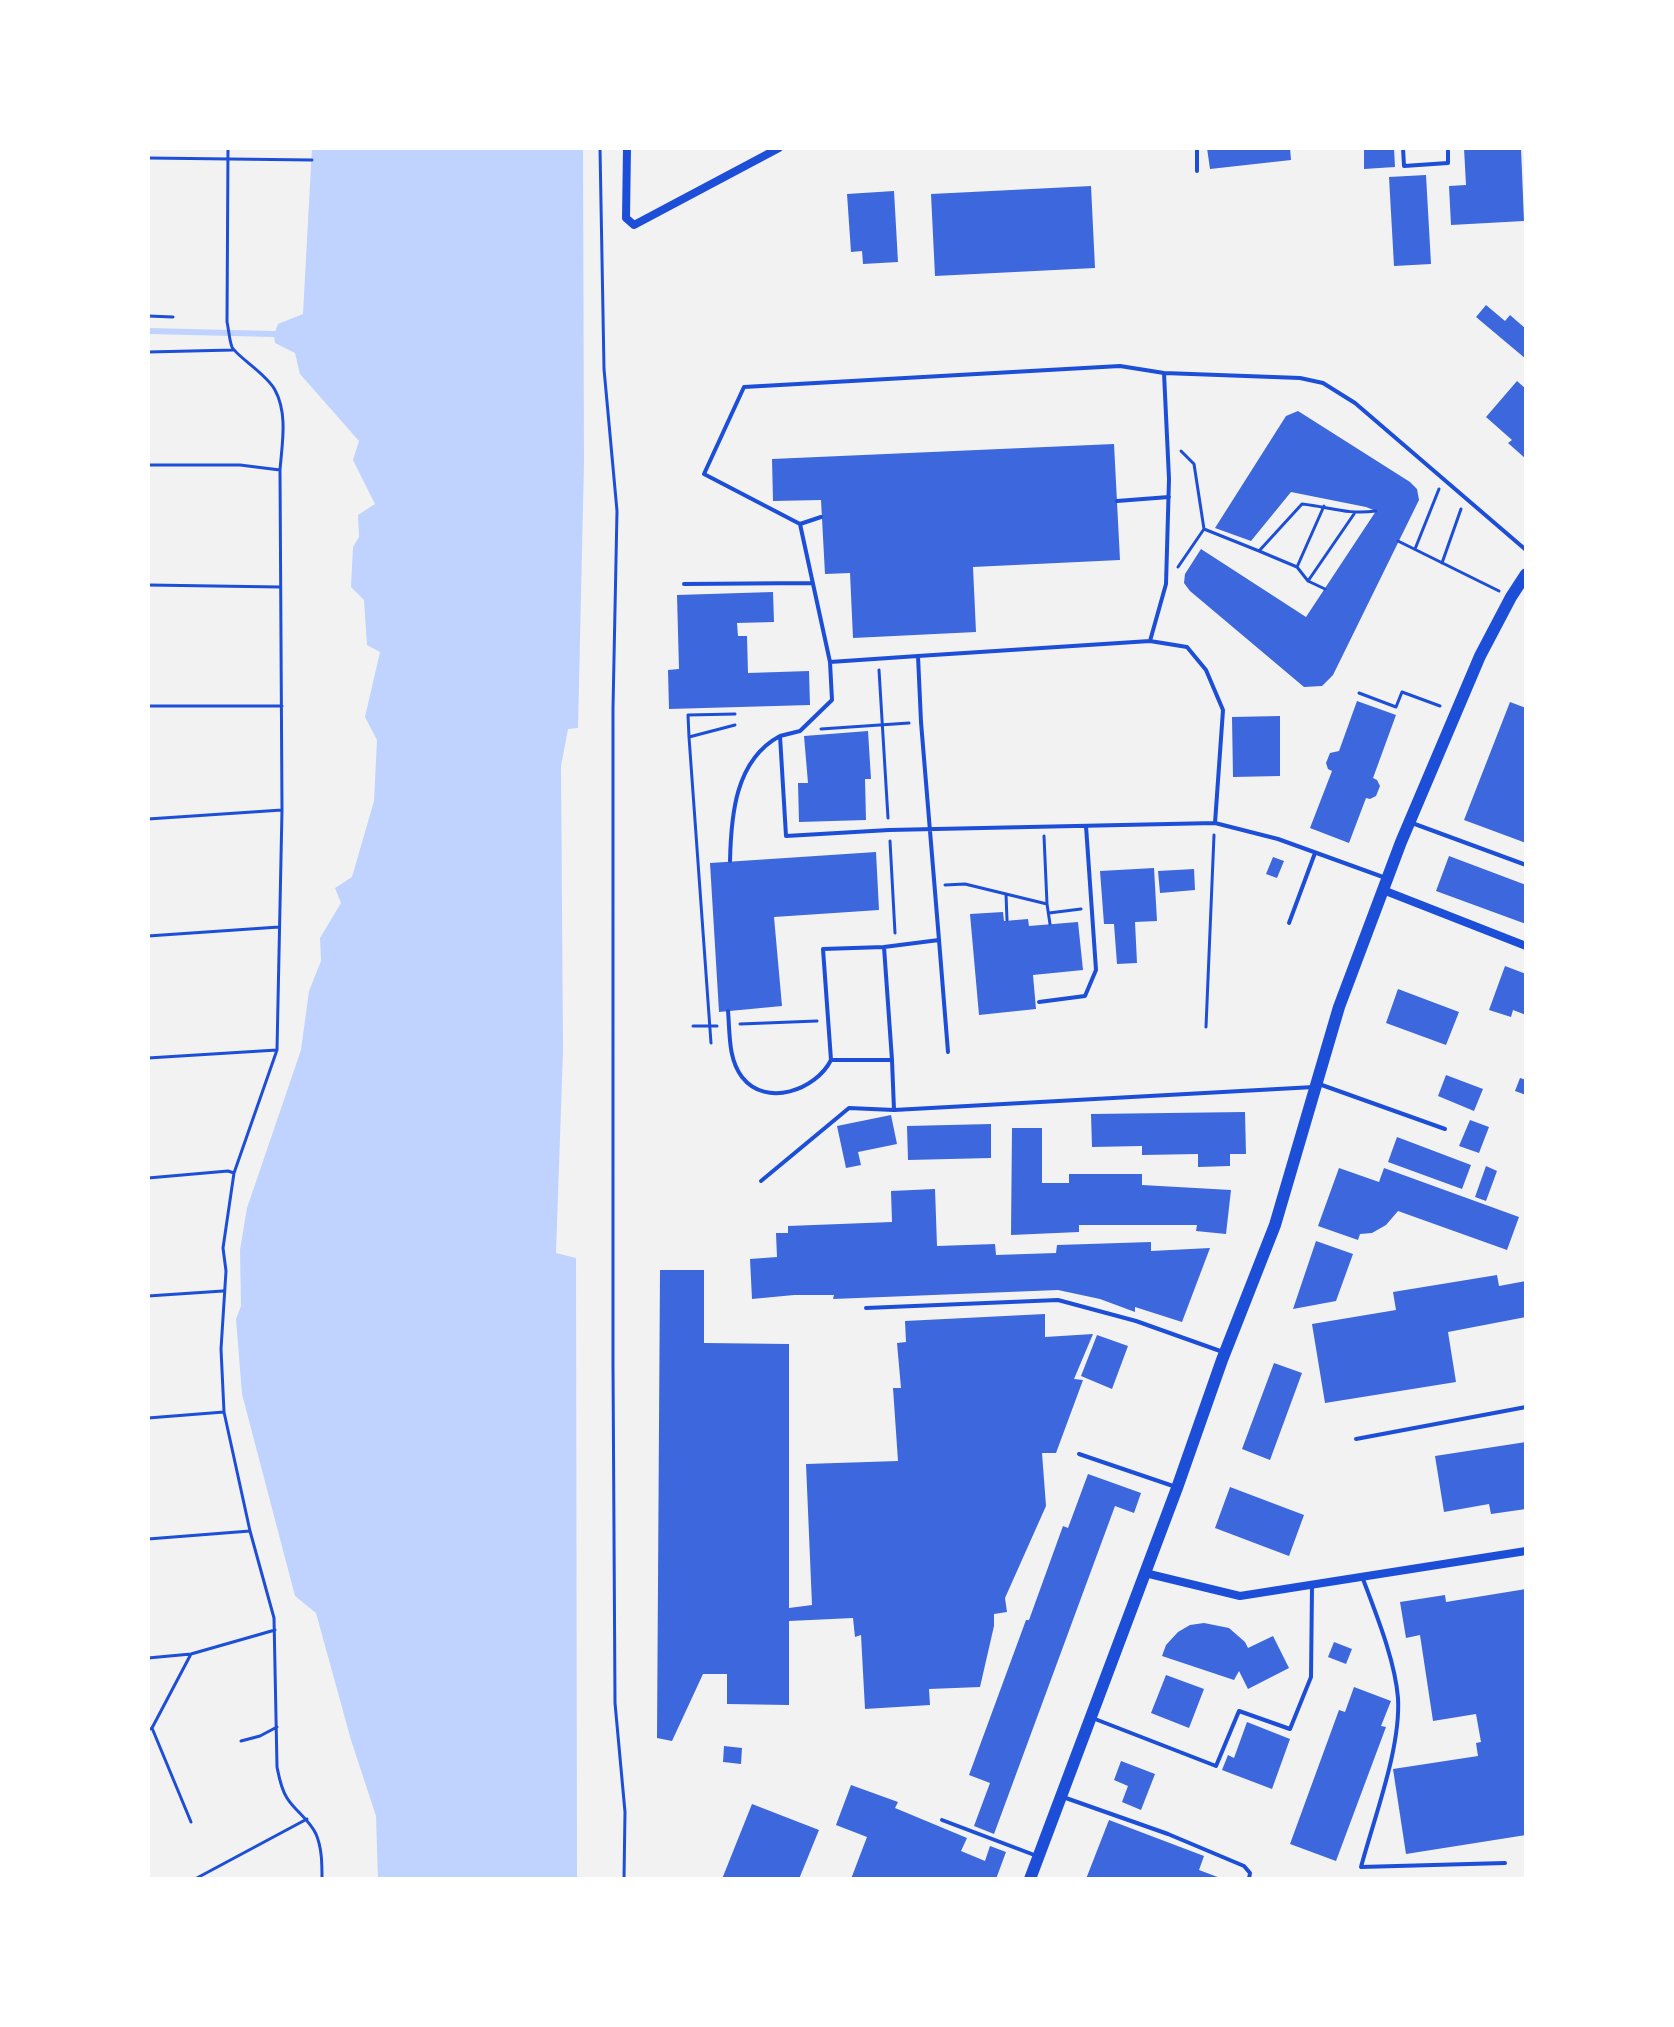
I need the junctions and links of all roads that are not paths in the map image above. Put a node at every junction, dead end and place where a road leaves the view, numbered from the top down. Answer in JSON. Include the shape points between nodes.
{"nodes":[{"id":1,"x":627,"y":148,"type":"edge"},
{"id":2,"x":779,"y":148,"type":"edge"},
{"id":3,"x":1197,"y":148,"type":"edge"},
{"id":4,"x":1403,"y":148,"type":"edge"},
{"id":5,"x":1448,"y":148,"type":"edge"},
{"id":6,"x":1197,"y":171,"type":"dead end"},
{"id":7,"x":1164,"y":373,"type":"junction"},
{"id":8,"x":1169,"y":497,"type":"junction"},
{"id":9,"x":1117,"y":501,"type":"dead end"},
{"id":10,"x":821,"y":517,"type":"dead end"},
{"id":11,"x":800,"y":524,"type":"junction"},
{"id":12,"x":1526,"y":550,"type":"edge"},
{"id":13,"x":1526,"y":574,"type":"edge"},
{"id":14,"x":812,"y":583,"type":"junction"},
{"id":15,"x":684,"y":584,"type":"dead end"},
{"id":16,"x":1150,"y":641,"type":"junction"},
{"id":17,"x":918,"y":656,"type":"junction"},
{"id":18,"x":830,"y":662,"type":"junction"},
{"id":19,"x":780,"y":736,"type":"junction"},
{"id":20,"x":1409,"y":822,"type":"junction"},
{"id":21,"x":1215,"y":823,"type":"junction"},
{"id":22,"x":1086,"y":826,"type":"junction"},
{"id":23,"x":929,"y":831,"type":"junction"},
{"id":24,"x":1315,"y":853,"type":"junction"},
{"id":25,"x":730,"y":861,"type":"dead end"},
{"id":26,"x":1526,"y":865,"type":"edge"},
{"id":27,"x":1385,"y":884,"type":"junction"},
{"id":28,"x":1289,"y":923,"type":"dead end"},
{"id":29,"x":939,"y":940,"type":"junction"},
{"id":30,"x":1526,"y":946,"type":"edge"},
{"id":31,"x":884,"y":947,"type":"junction"},
{"id":32,"x":1039,"y":1002,"type":"dead end"},
{"id":33,"x":728,"y":1011,"type":"dead end"},
{"id":34,"x":948,"y":1052,"type":"dead end"},
{"id":35,"x":831,"y":1060,"type":"junction"},
{"id":36,"x":892,"y":1060,"type":"junction"},
{"id":37,"x":1317,"y":1085,"type":"junction"},
{"id":38,"x":894,"y":1110,"type":"junction"},
{"id":39,"x":1445,"y":1129,"type":"dead end"},
{"id":40,"x":761,"y":1181,"type":"dead end"},
{"id":41,"x":866,"y":1308,"type":"dead end"},
{"id":42,"x":1225,"y":1352,"type":"junction"},
{"id":43,"x":1526,"y":1407,"type":"edge"},
{"id":44,"x":1356,"y":1439,"type":"dead end"},
{"id":45,"x":1079,"y":1454,"type":"dead end"},
{"id":46,"x":1177,"y":1488,"type":"junction"},
{"id":47,"x":1526,"y":1551,"type":"edge"},
{"id":48,"x":1145,"y":1573,"type":"junction"},
{"id":49,"x":1362,"y":1576,"type":"junction"},
{"id":50,"x":1312,"y":1584,"type":"junction"},
{"id":51,"x":1091,"y":1718,"type":"junction"},
{"id":52,"x":1061,"y":1796,"type":"junction"},
{"id":53,"x":942,"y":1820,"type":"dead end"},
{"id":54,"x":1038,"y":1857,"type":"junction"},
{"id":55,"x":1505,"y":1863,"type":"dead end"},
{"id":56,"x":1030,"y":1879,"type":"edge"},
{"id":57,"x":1249,"y":1879,"type":"edge"}],
"edges":[{"from":1,"to":2,"type":"street","via":[[626,218],[634,225]]},
{"from":3,"to":6,"type":"lane"},
{"from":4,"to":5,"type":"lane","via":[[1404,166],[1448,163]]},
{"from":7,"to":8,"type":"lane"},
{"from":7,"to":11,"type":"lane","via":[[1120,366],[744,387],[704,474]]},
{"from":7,"to":12,"type":"lane","via":[[1323,383],[1355,403]]},
{"from":8,"to":9,"type":"lane"},
{"from":8,"to":16,"type":"lane","via":[[1166,584]]},
{"from":10,"to":11,"type":"lane"},
{"from":11,"to":14,"type":"lane"},
{"from":13,"to":20,"type":"main road","via":[[1455,712]]},
{"from":14,"to":15,"type":"lane"},
{"from":14,"to":18,"type":"lane"},
{"from":16,"to":17,"type":"lane"},
{"from":16,"to":21,"type":"lane","via":[[1187,647],[1206,670],[1223,710]]},
{"from":17,"to":18,"type":"lane"},
{"from":17,"to":23,"type":"lane"},
{"from":18,"to":19,"type":"lane","via":[[832,700],[800,731]]},
{"from":19,"to":23,"type":"lane","via":[[786,836]]},
{"from":19,"to":25,"type":"lane","via":[[765,743],[739,787],[730,822]]},
{"from":20,"to":26,"type":"lane"},
{"from":20,"to":27,"type":"main road"},
{"from":21,"to":22,"type":"lane"},
{"from":21,"to":24,"type":"lane"},
{"from":22,"to":23,"type":"lane"},
{"from":22,"to":32,"type":"lane","via":[[1096,970],[1085,996]]},
{"from":23,"to":29,"type":"lane"},
{"from":24,"to":27,"type":"lane"},
{"from":24,"to":28,"type":"lane"},
{"from":27,"to":30,"type":"street"},
{"from":27,"to":37,"type":"main road","via":[[1339,1007]]},
{"from":29,"to":31,"type":"lane"},
{"from":29,"to":34,"type":"lane"},
{"from":31,"to":35,"type":"lane","via":[[823,949]]},
{"from":31,"to":36,"type":"lane"},
{"from":33,"to":35,"type":"lane","via":[[731,1055],[743,1079],[766,1093],[799,1091],[825,1074]]},
{"from":35,"to":36,"type":"lane"},
{"from":36,"to":38,"type":"lane"},
{"from":37,"to":38,"type":"lane"},
{"from":37,"to":39,"type":"lane"},
{"from":37,"to":42,"type":"main road","via":[[1275,1225]]},
{"from":38,"to":40,"type":"lane","via":[[849,1108]]},
{"from":41,"to":42,"type":"lane","via":[[1058,1300]]},
{"from":42,"to":46,"type":"main road"},
{"from":43,"to":44,"type":"lane"},
{"from":45,"to":46,"type":"lane"},
{"from":46,"to":48,"type":"main road"},
{"from":47,"to":49,"type":"street"},
{"from":48,"to":50,"type":"street","via":[[1240,1596]]},
{"from":48,"to":51,"type":"main road"},
{"from":49,"to":50,"type":"street"},
{"from":49,"to":55,"type":"lane","via":[[1398,1696],[1396,1736],[1361,1867]]},
{"from":50,"to":51,"type":"lane","via":[[1311,1677],[1290,1729],[1239,1711],[1216,1766]]},
{"from":51,"to":52,"type":"main road"},
{"from":52,"to":54,"type":"main road"},
{"from":52,"to":57,"type":"lane","via":[[1244,1866]]},
{"from":53,"to":54,"type":"lane"},
{"from":54,"to":56,"type":"main road"}]}
